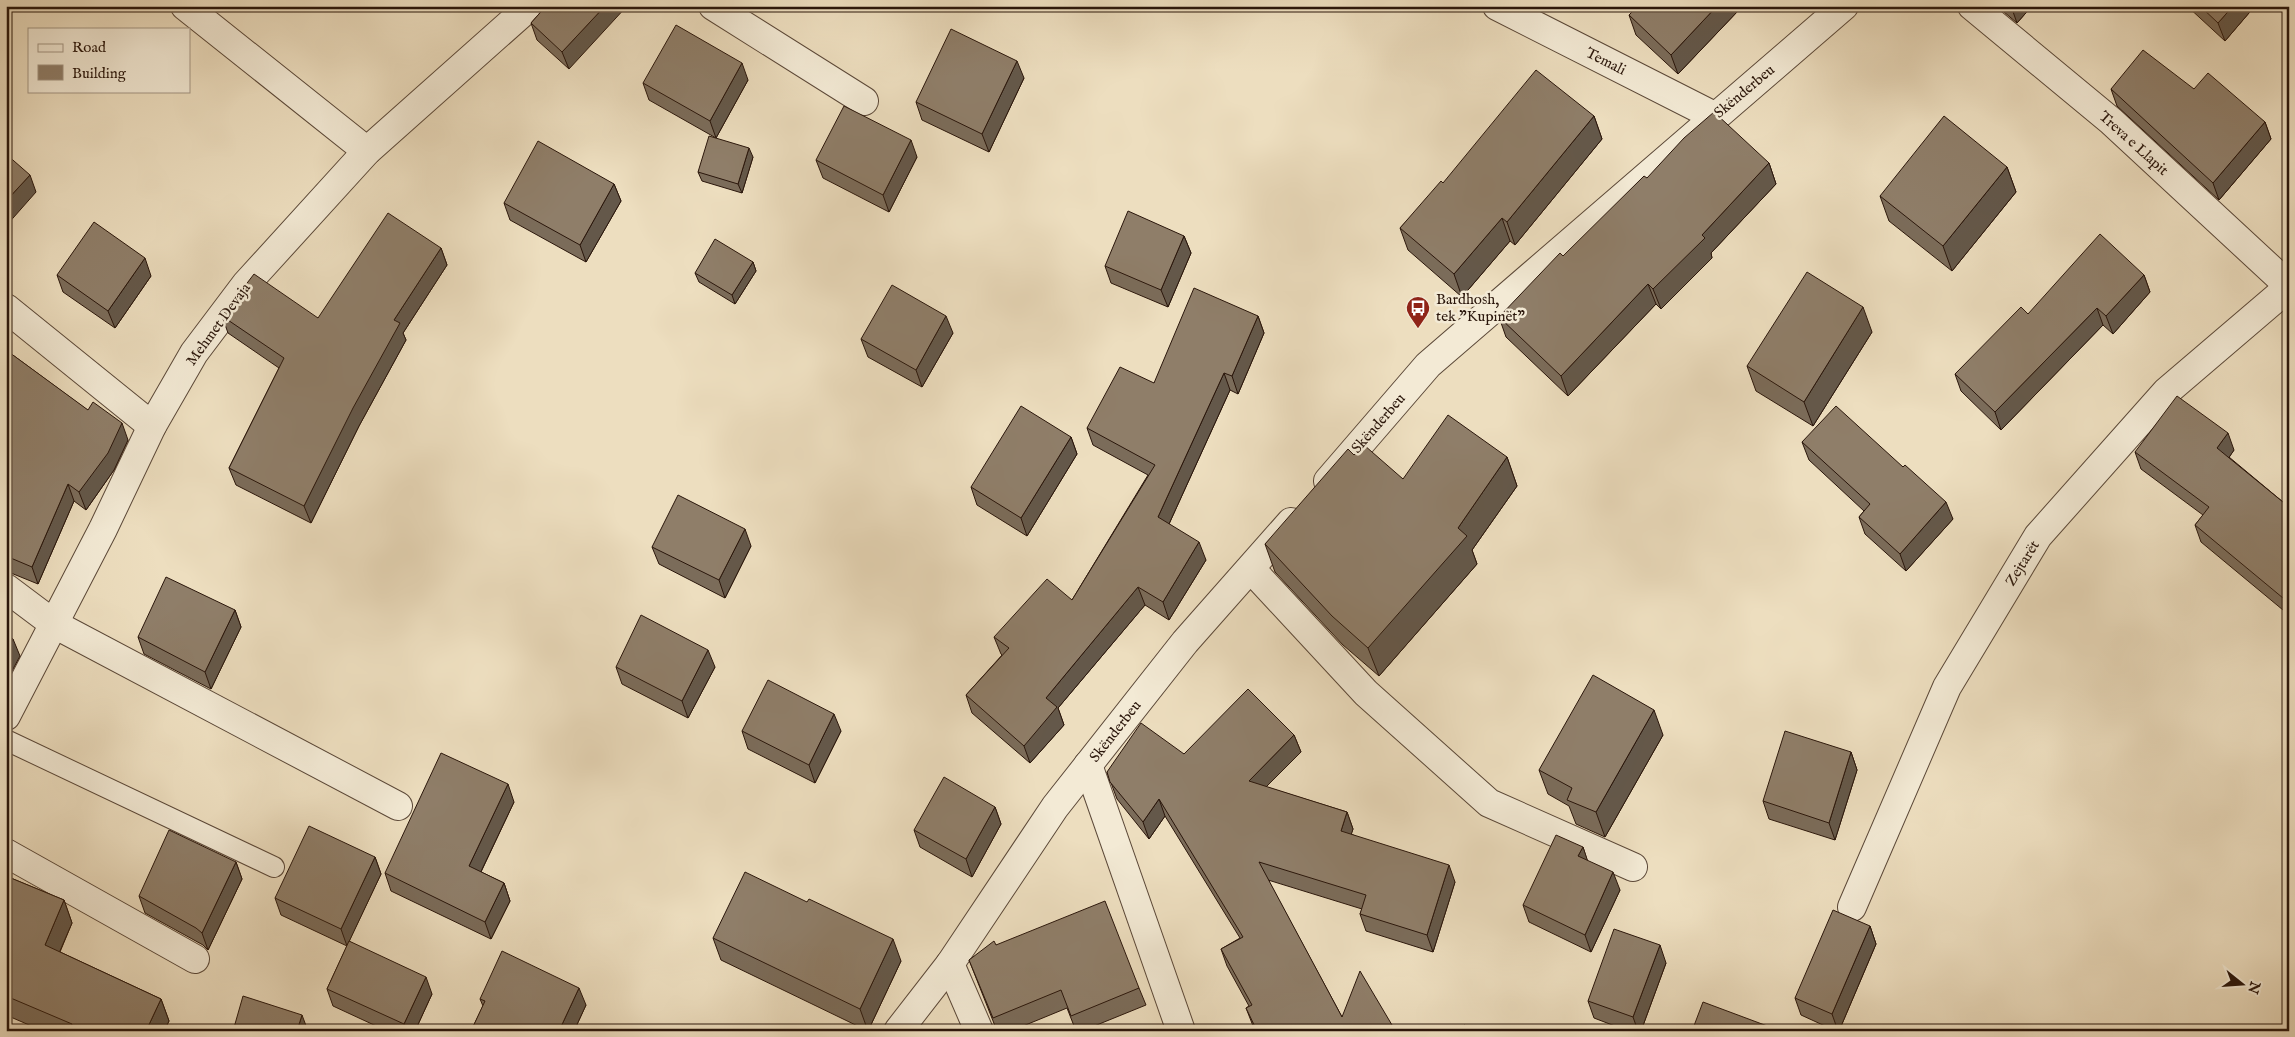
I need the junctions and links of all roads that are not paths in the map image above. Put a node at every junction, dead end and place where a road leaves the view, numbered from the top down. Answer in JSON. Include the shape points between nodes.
{"nodes":[{"id":1,"x":185,"y":6,"type":"edge"},
{"id":2,"x":713,"y":6,"type":"edge"},
{"id":3,"x":1497,"y":6,"type":"edge"},
{"id":4,"x":1844,"y":6,"type":"edge"},
{"id":5,"x":1972,"y":6,"type":"edge"},
{"id":6,"x":523,"y":8,"type":"edge"},
{"id":7,"x":864,"y":102,"type":"dead end"},
{"id":8,"x":1714,"y":116,"type":"junction"},
{"id":9,"x":367,"y":151,"type":"junction"},
{"id":10,"x":2289,"y":287,"type":"edge"},
{"id":11,"x":6,"y":308,"type":"edge"},
{"id":12,"x":152,"y":426,"type":"junction"},
{"id":13,"x":1250,"y":569,"type":"junction"},
{"id":14,"x":6,"y":588,"type":"edge"},
{"id":15,"x":54,"y":624,"type":"junction"},
{"id":16,"x":6,"y":716,"type":"edge"},
{"id":17,"x":6,"y":740,"type":"edge"},
{"id":18,"x":1088,"y":765,"type":"junction"},
{"id":19,"x":398,"y":806,"type":"dead end"},
{"id":20,"x":6,"y":853,"type":"edge"},
{"id":21,"x":274,"y":867,"type":"dead end"},
{"id":22,"x":1633,"y":867,"type":"dead end"},
{"id":23,"x":1852,"y":907,"type":"dead end"},
{"id":24,"x":195,"y":959,"type":"dead end"},
{"id":25,"x":950,"y":964,"type":"junction"},
{"id":26,"x":898,"y":1031,"type":"edge"},
{"id":27,"x":979,"y":1031,"type":"edge"},
{"id":28,"x":1181,"y":1031,"type":"edge"}],
"edges":[{"from":1,"to":9,"type":"street"},
{"from":2,"to":7,"type":"street"},
{"from":3,"to":8,"type":"street","name":"Temali"},
{"from":4,"to":8,"type":"street","name":"Skënderbeu"},
{"from":5,"to":10,"type":"street","name":"Treva e Llapit","via":[[2111,121]]},
{"from":6,"to":9,"type":"street","name":"Mehmet Devaja"},
{"from":8,"to":13,"type":"street","name":"Skënderbeu","via":[[1428,365]]},
{"from":9,"to":12,"type":"street","name":"Mehmet Devaja","via":[[246,284],[194,353]]},
{"from":10,"to":23,"type":"street","name":"Zejtarët","via":[[2166,392],[2038,536],[1947,686]]},
{"from":11,"to":12,"type":"street"},
{"from":12,"to":15,"type":"street","name":"Mehmet Devaja"},
{"from":13,"to":18,"type":"street","name":"Skënderbeu","via":[[1184,642]]},
{"from":13,"to":22,"type":"street","via":[[1366,693],[1490,803]]},
{"from":14,"to":15,"type":"street"},
{"from":15,"to":16,"type":"street","name":"Mehmet Devaja"},
{"from":15,"to":19,"type":"street"},
{"from":17,"to":21,"type":"lane"},
{"from":18,"to":25,"type":"street","name":"Skënderbeu","via":[[1055,808]]},
{"from":18,"to":28,"type":"street"},
{"from":20,"to":24,"type":"street"},
{"from":25,"to":26,"type":"street","name":"Skënderbeu"},
{"from":25,"to":27,"type":"street"}]}
